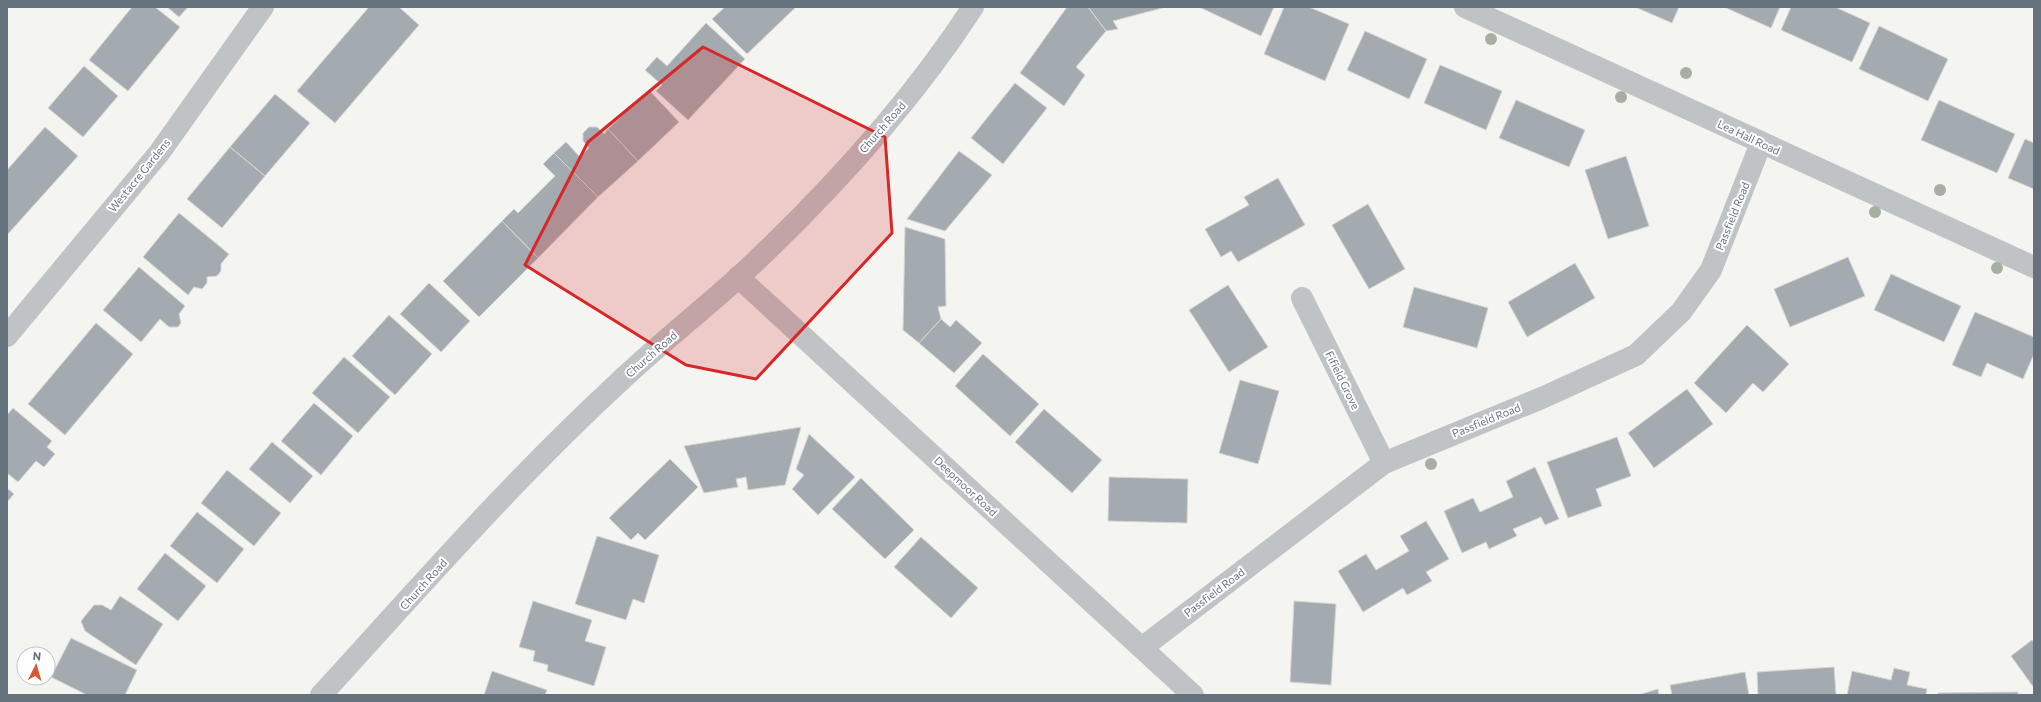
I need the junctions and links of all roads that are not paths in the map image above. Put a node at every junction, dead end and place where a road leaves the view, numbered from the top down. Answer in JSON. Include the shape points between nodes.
{"nodes":[{"id":1,"x":263,"y":7,"type":"edge"},
{"id":2,"x":972,"y":7,"type":"edge"},
{"id":3,"x":1465,"y":7,"type":"edge"},
{"id":4,"x":1761,"y":143,"type":"junction"},
{"id":5,"x":2034,"y":267,"type":"edge"},
{"id":6,"x":738,"y":277,"type":"junction"},
{"id":7,"x":1302,"y":298,"type":"dead end"},
{"id":8,"x":7,"y":336,"type":"edge"},
{"id":9,"x":1384,"y":463,"type":"junction"},
{"id":10,"x":1143,"y":647,"type":"junction"},
{"id":11,"x":321,"y":695,"type":"edge"},
{"id":12,"x":1193,"y":695,"type":"edge"}],
"edges":[{"from":1,"to":8,"type":"street","name":"Westacre Gardens","via":[[159,153]]},
{"from":2,"to":6,"type":"street","name":"Church Road","via":[[956,33],[908,96],[826,192]]},
{"from":3,"to":4,"type":"street","name":"Lea Hall Road"},
{"from":4,"to":5,"type":"street","name":"Lea Hall Road"},
{"from":4,"to":9,"type":"street","name":"Passfield Road","via":[[1711,270],[1681,312],[1636,355],[1544,397]]},
{"from":6,"to":10,"type":"street","name":"Deepmoor Road"},
{"from":6,"to":11,"type":"street","name":"Church Road","via":[[617,383],[508,491]]},
{"from":7,"to":9,"type":"street","name":"Fifield Grove"},
{"from":9,"to":10,"type":"street","name":"Passfield Road"},
{"from":10,"to":12,"type":"street","name":"Deepmoor Road"}]}
